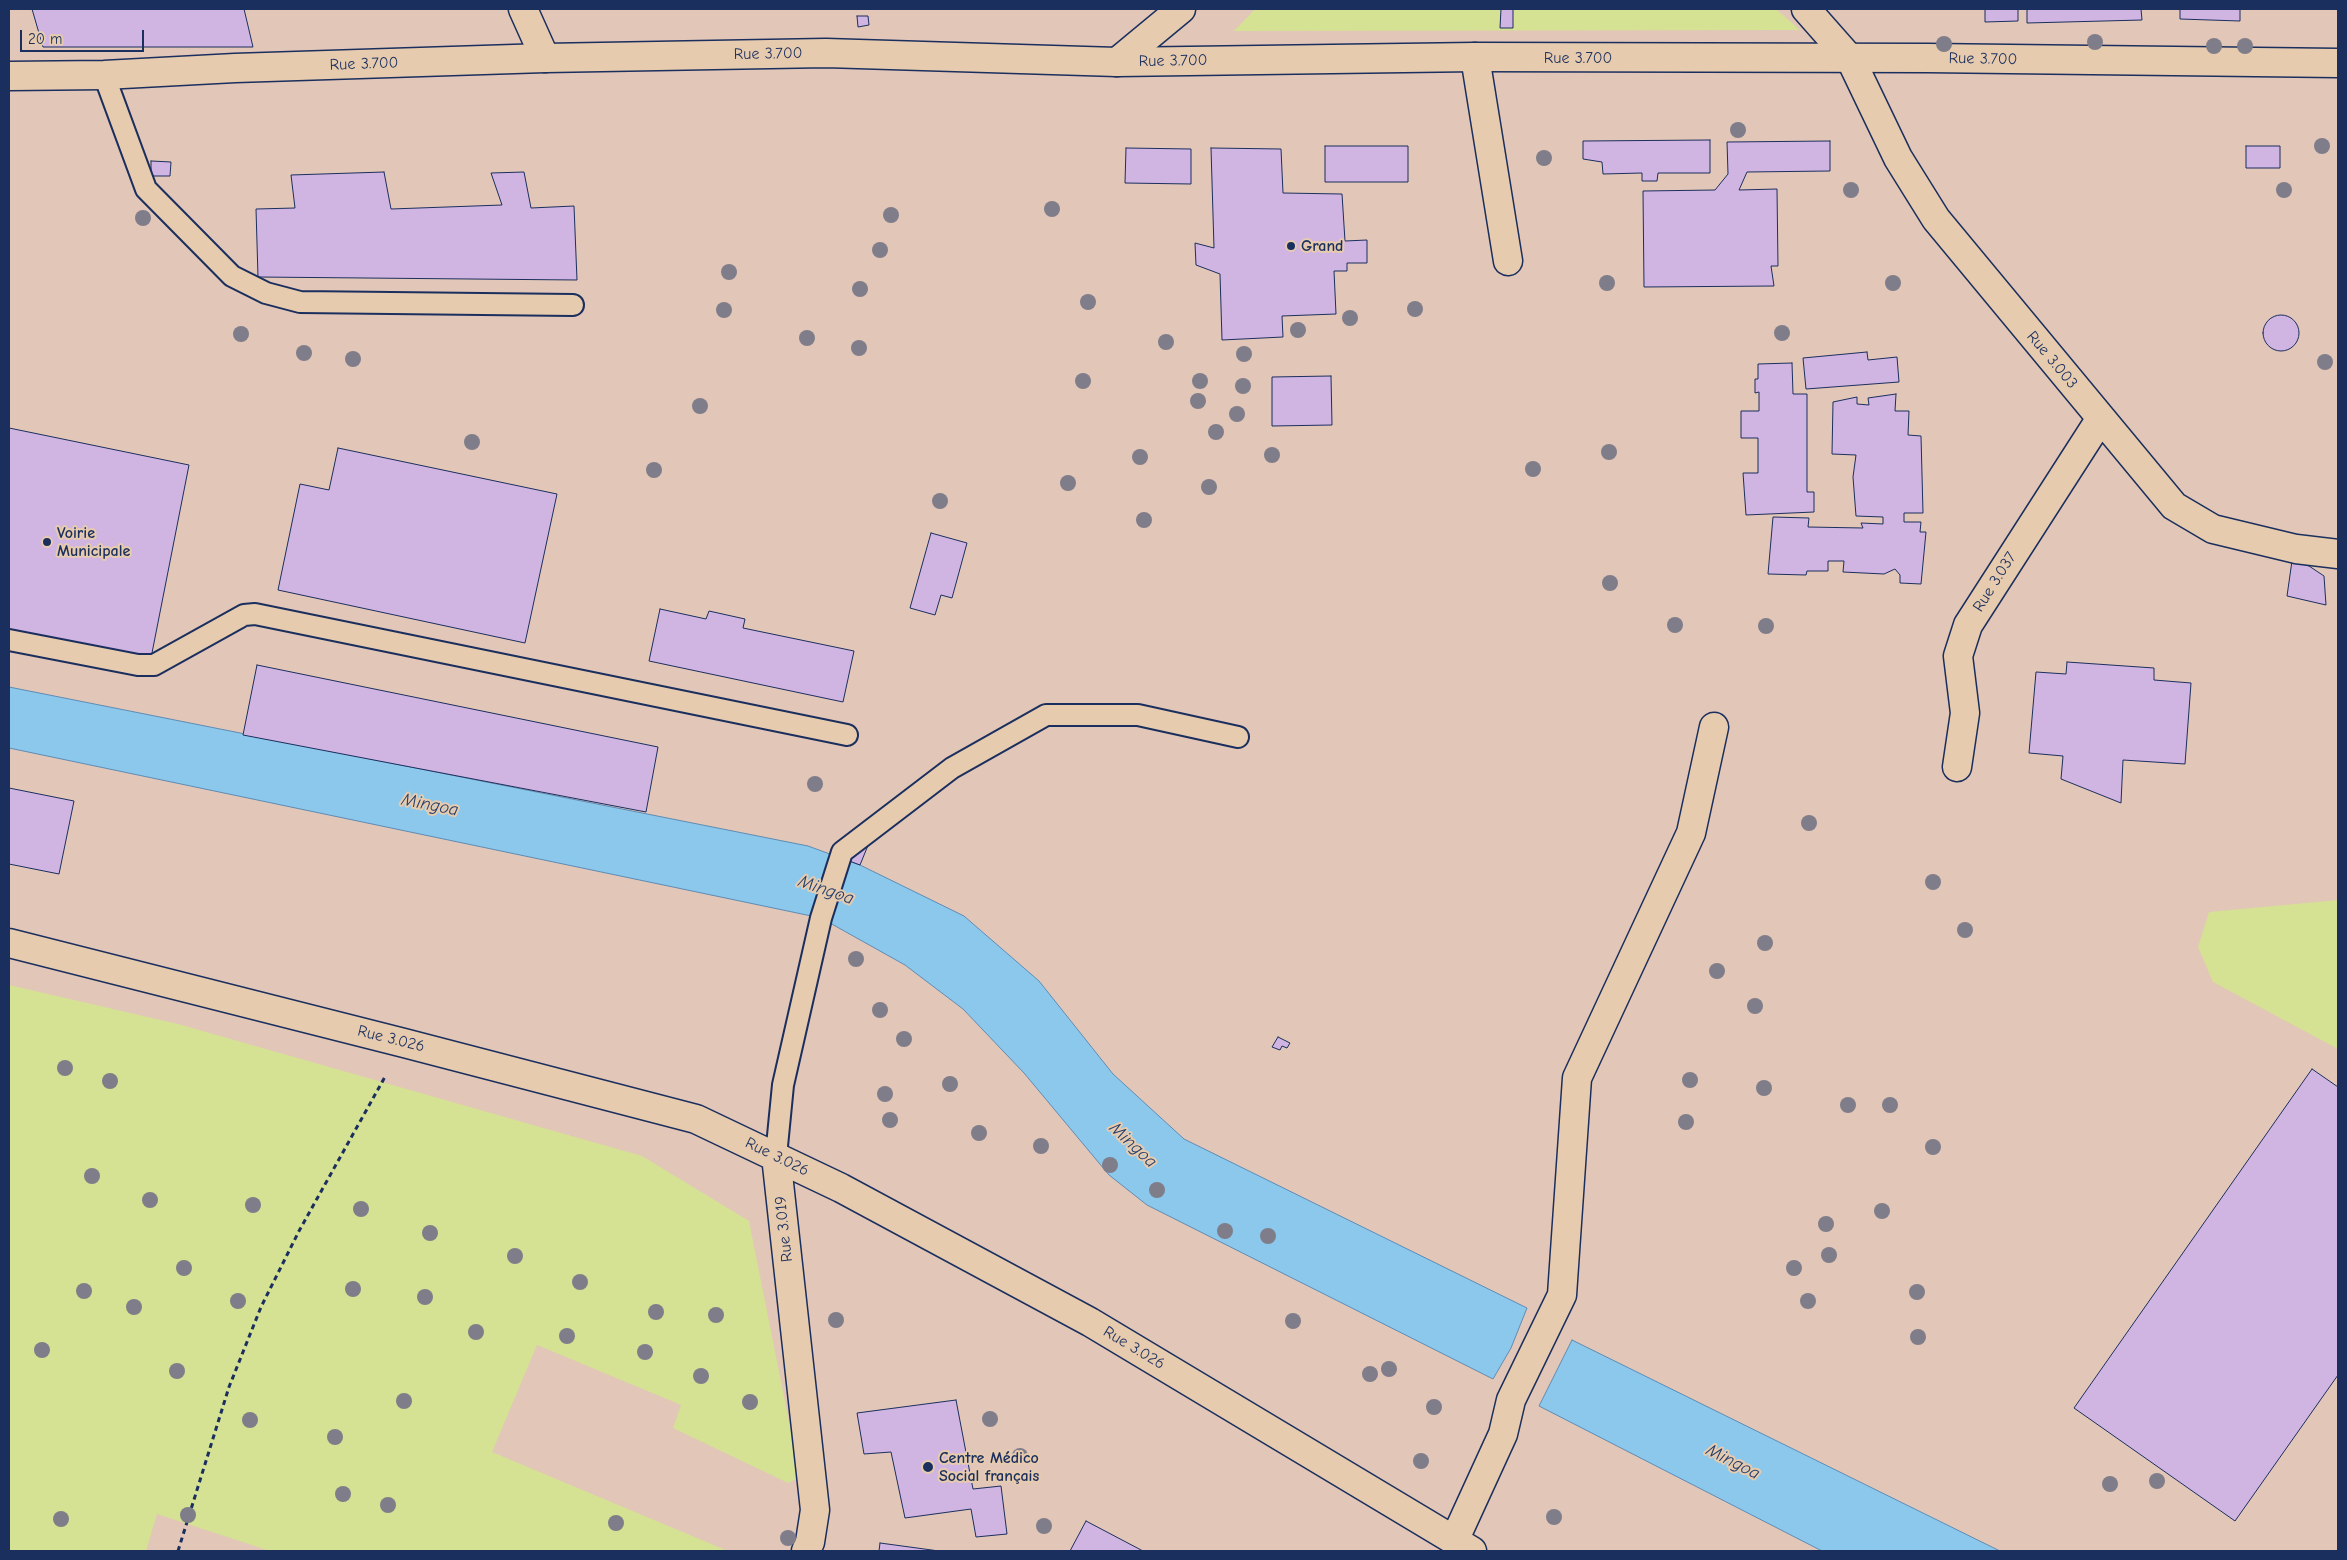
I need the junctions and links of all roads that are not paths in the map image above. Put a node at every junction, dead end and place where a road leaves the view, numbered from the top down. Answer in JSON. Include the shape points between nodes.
{"nodes":[{"id":1,"x":523,"y":9,"type":"edge"},
{"id":2,"x":1181,"y":9,"type":"edge"},
{"id":3,"x":1806,"y":9,"type":"edge"},
{"id":4,"x":1475,"y":57,"type":"junction"},
{"id":5,"x":545,"y":58,"type":"junction"},
{"id":6,"x":1851,"y":60,"type":"junction"},
{"id":7,"x":1117,"y":62,"type":"junction"},
{"id":8,"x":2338,"y":64,"type":"edge"},
{"id":9,"x":104,"y":75,"type":"junction"},
{"id":10,"x":9,"y":76,"type":"edge"},
{"id":11,"x":1508,"y":261,"type":"dead end"},
{"id":12,"x":574,"y":305,"type":"dead end"},
{"id":13,"x":2101,"y":418,"type":"junction"},
{"id":14,"x":2338,"y":554,"type":"edge"},
{"id":15,"x":9,"y":640,"type":"edge"},
{"id":16,"x":1714,"y":727,"type":"dead end"},
{"id":17,"x":847,"y":735,"type":"dead end"},
{"id":18,"x":1238,"y":737,"type":"dead end"},
{"id":19,"x":1956,"y":766,"type":"dead end"},
{"id":20,"x":9,"y":943,"type":"edge"},
{"id":21,"x":776,"y":1156,"type":"junction"},
{"id":22,"x":1463,"y":1546,"type":"edge"},
{"id":23,"x":806,"y":1551,"type":"edge"}],
"edges":[{"from":1,"to":5,"type":"street"},
{"from":2,"to":7,"type":"street"},
{"from":3,"to":6,"type":"street","name":"Rue 3.003"},
{"from":4,"to":6,"type":"street","name":"Rue 3.700"},
{"from":4,"to":7,"type":"street","name":"Rue 3.700"},
{"from":4,"to":11,"type":"street"},
{"from":5,"to":7,"type":"street","name":"Rue 3.700","via":[[826,53]]},
{"from":5,"to":9,"type":"street","name":"Rue 3.700"},
{"from":6,"to":8,"type":"street","name":"Rue 3.700","via":[[1936,58]]},
{"from":6,"to":13,"type":"street","name":"Rue 3.003","via":[[1898,158],[1936,219]]},
{"from":9,"to":10,"type":"street","name":"Rue 3.700"},
{"from":9,"to":12,"type":"lane","via":[[146,189],[232,276],[266,293],[300,302]]},
{"from":13,"to":14,"type":"street","name":"Rue 3.003","via":[[2174,506],[2213,529],[2296,549]]},
{"from":13,"to":19,"type":"street","name":"Rue 3.037","via":[[1968,625],[1958,656],[1965,713]]},
{"from":15,"to":17,"type":"lane","via":[[138,666],[154,665],[244,615],[256,614]]},
{"from":16,"to":22,"type":"street","via":[[1691,833],[1577,1078],[1562,1295],[1511,1400],[1503,1434]]},
{"from":18,"to":21,"type":"lane","name":"Rue 3.019","via":[[1138,715],[1046,715],[952,768],[842,852],[821,918],[783,1085]]},
{"from":20,"to":21,"type":"street","name":"Rue 3.026","via":[[404,1042],[696,1120]]},
{"from":21,"to":22,"type":"street","name":"Rue 3.026","via":[[1090,1322]]},
{"from":21,"to":23,"type":"street","name":"Rue 3.019","via":[[815,1510]]}]}
